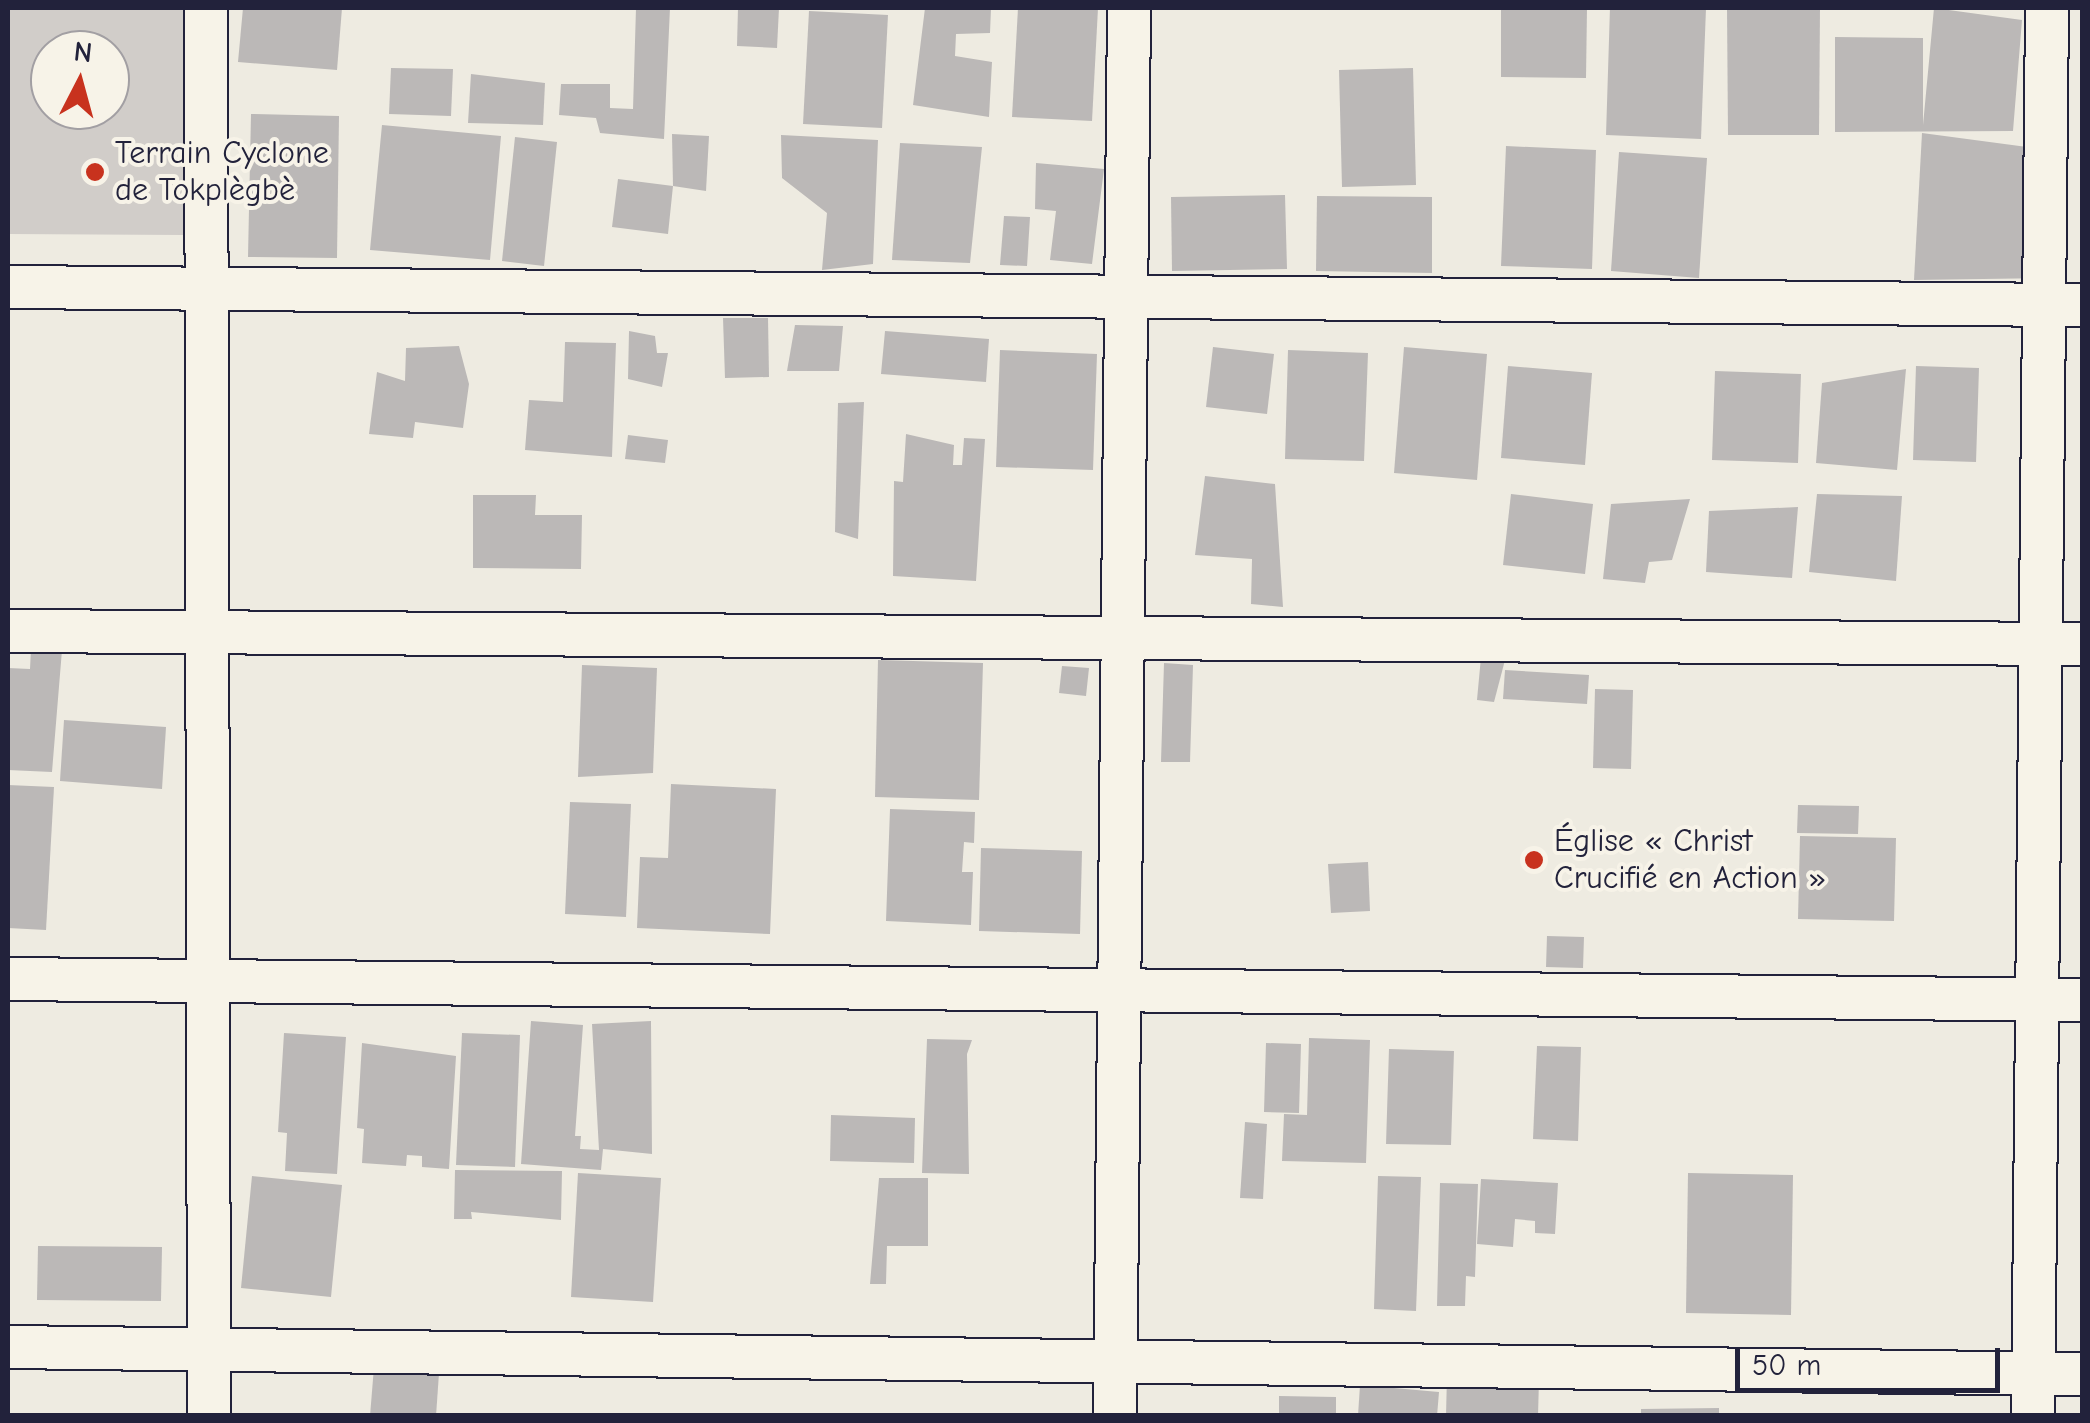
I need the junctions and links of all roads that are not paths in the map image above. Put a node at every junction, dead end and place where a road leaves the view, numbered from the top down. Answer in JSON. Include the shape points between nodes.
{"nodes":[{"id":1,"x":206,"y":8,"type":"edge"},
{"id":2,"x":1129,"y":8,"type":"edge"},
{"id":3,"x":2046,"y":8,"type":"edge"},
{"id":4,"x":8,"y":287,"type":"edge"},
{"id":5,"x":207,"y":289,"type":"junction"},
{"id":6,"x":1126,"y":297,"type":"junction"},
{"id":7,"x":2063,"y":305,"type":"edge"},
{"id":8,"x":8,"y":631,"type":"edge"},
{"id":9,"x":208,"y":632,"type":"junction"},
{"id":10,"x":1122,"y":638,"type":"junction"},
{"id":11,"x":2040,"y":644,"type":"junction"},
{"id":12,"x":2082,"y":644,"type":"edge"},
{"id":13,"x":8,"y":979,"type":"edge"},
{"id":14,"x":208,"y":981,"type":"junction"},
{"id":15,"x":1119,"y":990,"type":"junction"},
{"id":16,"x":2036,"y":999,"type":"junction"},
{"id":17,"x":2082,"y":1000,"type":"edge"},
{"id":18,"x":8,"y":1347,"type":"edge"},
{"id":19,"x":209,"y":1350,"type":"junction"},
{"id":20,"x":1115,"y":1361,"type":"junction"},
{"id":21,"x":2033,"y":1373,"type":"junction"},
{"id":22,"x":2082,"y":1374,"type":"edge"},
{"id":23,"x":209,"y":1416,"type":"edge"},
{"id":24,"x":1114,"y":1416,"type":"edge"},
{"id":25,"x":2033,"y":1416,"type":"edge"}],
"edges":[{"from":1,"to":5,"type":"street"},
{"from":2,"to":6,"type":"street"},
{"from":3,"to":7,"type":"street"},
{"from":4,"to":5,"type":"street"},
{"from":5,"to":6,"type":"street"},
{"from":5,"to":9,"type":"street"},
{"from":6,"to":7,"type":"street"},
{"from":6,"to":10,"type":"street"},
{"from":7,"to":11,"type":"street"},
{"from":8,"to":9,"type":"street"},
{"from":9,"to":10,"type":"street"},
{"from":9,"to":14,"type":"street"},
{"from":10,"to":11,"type":"street"},
{"from":10,"to":15,"type":"street"},
{"from":11,"to":12,"type":"street"},
{"from":11,"to":16,"type":"street"},
{"from":13,"to":14,"type":"street"},
{"from":14,"to":15,"type":"street"},
{"from":14,"to":19,"type":"street"},
{"from":15,"to":16,"type":"street"},
{"from":15,"to":20,"type":"street"},
{"from":16,"to":17,"type":"street"},
{"from":16,"to":21,"type":"street"},
{"from":18,"to":19,"type":"street"},
{"from":19,"to":20,"type":"street"},
{"from":19,"to":23,"type":"street"},
{"from":20,"to":21,"type":"street"},
{"from":20,"to":24,"type":"street"},
{"from":21,"to":22,"type":"street"},
{"from":21,"to":25,"type":"street"}]}
